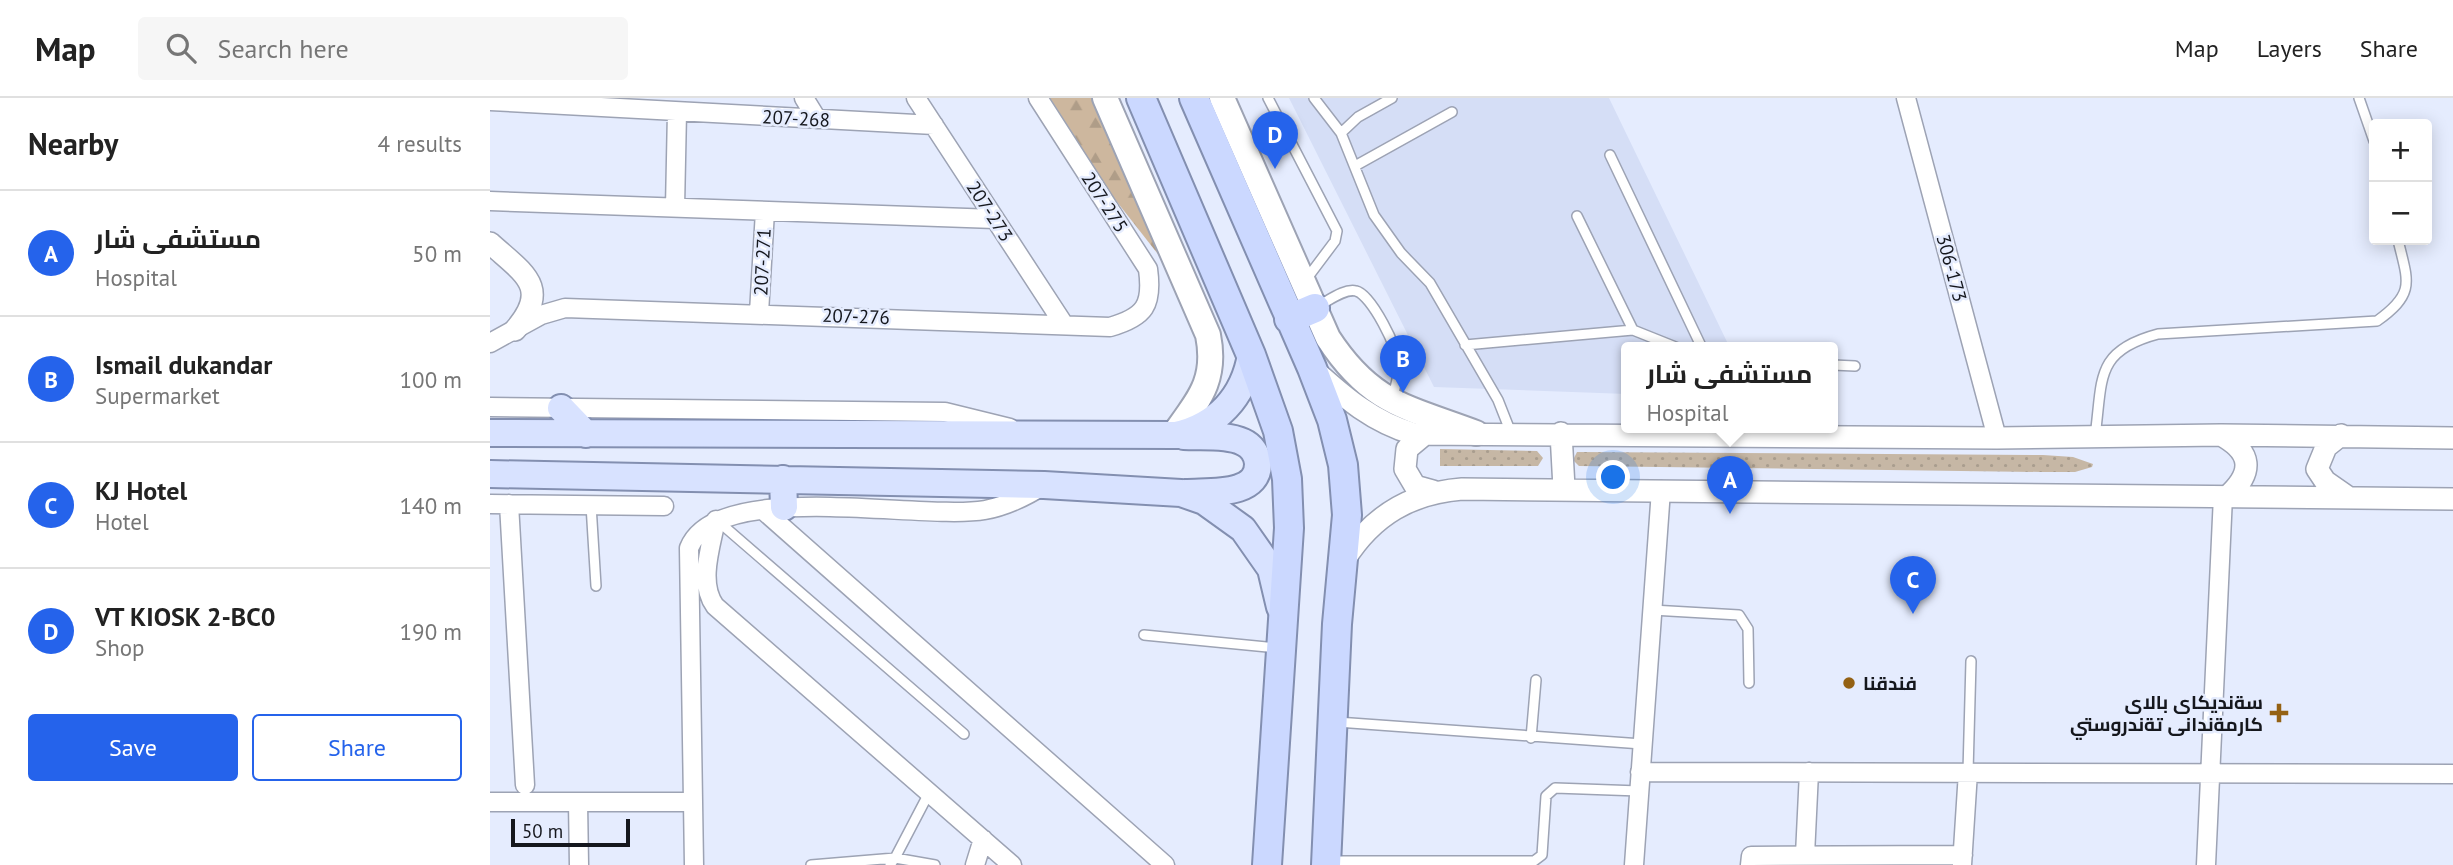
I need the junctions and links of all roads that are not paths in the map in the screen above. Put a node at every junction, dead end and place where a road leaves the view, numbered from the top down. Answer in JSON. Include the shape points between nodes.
{"nodes":[{"id":1,"x":804,"y":98,"type":"edge"},
{"id":2,"x":1038,"y":98,"type":"edge"},
{"id":3,"x":1105,"y":98,"type":"edge"},
{"id":4,"x":1141,"y":98,"type":"edge"},
{"id":5,"x":1194,"y":98,"type":"edge"},
{"id":6,"x":1222,"y":98,"type":"edge"},
{"id":7,"x":1268,"y":98,"type":"edge"},
{"id":8,"x":1314,"y":98,"type":"edge"},
{"id":9,"x":1392,"y":98,"type":"edge"},
{"id":10,"x":1906,"y":98,"type":"edge"},
{"id":11,"x":2359,"y":98,"type":"edge"},
{"id":12,"x":922,"y":100,"type":"edge"},
{"id":13,"x":490,"y":102,"type":"edge"},
{"id":14,"x":677,"y":112,"type":"junction"},
{"id":15,"x":1452,"y":112,"type":"dead end"},
{"id":16,"x":817,"y":119,"type":"junction"},
{"id":17,"x":933,"y":125,"type":"junction"},
{"id":18,"x":2369,"y":127,"type":"edge"},
{"id":19,"x":1341,"y":133,"type":"junction"},
{"id":20,"x":1610,"y":155,"type":"dead end"},
{"id":21,"x":1355,"y":166,"type":"junction"},
{"id":22,"x":490,"y":201,"type":"edge"},
{"id":23,"x":675,"y":207,"type":"junction"},
{"id":24,"x":765,"y":211,"type":"junction"},
{"id":25,"x":1577,"y":216,"type":"dead end"},
{"id":26,"x":995,"y":219,"type":"junction"},
{"id":27,"x":490,"y":243,"type":"edge"},
{"id":28,"x":2399,"y":245,"type":"edge"},
{"id":29,"x":1309,"y":295,"type":"junction"},
{"id":30,"x":1144,"y":312,"type":"joint"},
{"id":31,"x":759,"y":313,"type":"junction"},
{"id":32,"x":1289,"y":319,"type":"junction"},
{"id":33,"x":1063,"y":323,"type":"junction"},
{"id":34,"x":515,"y":330,"type":"junction"},
{"id":35,"x":1633,"y":330,"type":"junction"},
{"id":36,"x":490,"y":342,"type":"edge"},
{"id":37,"x":1663,"y":342,"type":"edge"},
{"id":38,"x":1699,"y":342,"type":"edge"},
{"id":39,"x":1465,"y":345,"type":"junction"},
{"id":40,"x":1251,"y":355,"type":"junction"},
{"id":41,"x":1838,"y":365,"type":"edge"},
{"id":42,"x":1855,"y":366,"type":"dead end"},
{"id":43,"x":1312,"y":368,"type":"junction"},
{"id":44,"x":1392,"y":402,"type":"junction"},
{"id":45,"x":490,"y":407,"type":"edge"},
{"id":46,"x":561,"y":408,"type":"junction"},
{"id":47,"x":490,"y":433,"type":"edge"},
{"id":48,"x":1476,"y":433,"type":"junction"},
{"id":49,"x":1511,"y":433,"type":"junction"},
{"id":50,"x":1561,"y":433,"type":"junction"},
{"id":51,"x":1621,"y":433,"type":"edge"},
{"id":52,"x":1781,"y":433,"type":"edge"},
{"id":53,"x":586,"y":434,"type":"junction"},
{"id":54,"x":1425,"y":434,"type":"junction"},
{"id":55,"x":1175,"y":435,"type":"junction"},
{"id":56,"x":2221,"y":435,"type":"junction"},
{"id":57,"x":2341,"y":435,"type":"junction"},
{"id":58,"x":1033,"y":436,"type":"junction"},
{"id":59,"x":1997,"y":438,"type":"junction"},
{"id":60,"x":2095,"y":438,"type":"junction"},
{"id":61,"x":2453,"y":438,"type":"edge"},
{"id":62,"x":490,"y":474,"type":"edge"},
{"id":63,"x":783,"y":479,"type":"junction"},
{"id":64,"x":1044,"y":485,"type":"junction"},
{"id":65,"x":1563,"y":488,"type":"junction"},
{"id":66,"x":1661,"y":490,"type":"junction"},
{"id":67,"x":1433,"y":491,"type":"junction"},
{"id":68,"x":1181,"y":493,"type":"junction"},
{"id":69,"x":2225,"y":496,"type":"junction"},
{"id":70,"x":2348,"y":497,"type":"junction"},
{"id":71,"x":2453,"y":499,"type":"edge"},
{"id":72,"x":490,"y":504,"type":"edge"},
{"id":73,"x":509,"y":504,"type":"junction"},
{"id":74,"x":591,"y":505,"type":"junction"},
{"id":75,"x":664,"y":506,"type":"dead end"},
{"id":76,"x":774,"y":509,"type":"junction"},
{"id":77,"x":716,"y":520,"type":"junction"},
{"id":78,"x":1345,"y":559,"type":"junction"},
{"id":79,"x":597,"y":586,"type":"dead end"},
{"id":80,"x":1652,"y":610,"type":"junction"},
{"id":81,"x":1282,"y":617,"type":"junction"},
{"id":82,"x":1144,"y":635,"type":"dead end"},
{"id":83,"x":1280,"y":648,"type":"junction"},
{"id":84,"x":1971,"y":661,"type":"dead end"},
{"id":85,"x":1536,"y":680,"type":"dead end"},
{"id":86,"x":1749,"y":683,"type":"dead end"},
{"id":87,"x":1333,"y":722,"type":"junction"},
{"id":88,"x":964,"y":734,"type":"dead end"},
{"id":89,"x":1531,"y":738,"type":"junction"},
{"id":90,"x":1642,"y":744,"type":"junction"},
{"id":91,"x":1640,"y":772,"type":"junction"},
{"id":92,"x":1809,"y":772,"type":"junction"},
{"id":93,"x":1968,"y":772,"type":"junction"},
{"id":94,"x":2210,"y":773,"type":"junction"},
{"id":95,"x":2453,"y":774,"type":"edge"},
{"id":96,"x":524,"y":785,"type":"dead end"},
{"id":97,"x":1639,"y":791,"type":"junction"},
{"id":98,"x":929,"y":793,"type":"junction"},
{"id":99,"x":490,"y":802,"type":"edge"},
{"id":100,"x":578,"y":802,"type":"junction"},
{"id":101,"x":692,"y":802,"type":"junction"},
{"id":102,"x":983,"y":839,"type":"junction"},
{"id":103,"x":1805,"y":855,"type":"junction"},
{"id":104,"x":1963,"y":860,"type":"edge"},
{"id":105,"x":1841,"y":861,"type":"edge"},
{"id":106,"x":892,"y":862,"type":"edge"},
{"id":107,"x":1326,"y":863,"type":"edge"},
{"id":108,"x":579,"y":865,"type":"edge"},
{"id":109,"x":694,"y":865,"type":"edge"},
{"id":110,"x":811,"y":865,"type":"edge"},
{"id":111,"x":935,"y":865,"type":"edge"},
{"id":112,"x":975,"y":865,"type":"edge"},
{"id":113,"x":1012,"y":865,"type":"edge"},
{"id":114,"x":1165,"y":865,"type":"edge"},
{"id":115,"x":1267,"y":865,"type":"edge"},
{"id":116,"x":1634,"y":865,"type":"edge"},
{"id":117,"x":1750,"y":865,"type":"edge"},
{"id":118,"x":2206,"y":865,"type":"edge"}],
"edges":[{"from":1,"to":16,"type":"street"},
{"from":2,"to":30,"type":"street","name":"207-275","via":[[1148,269],[1152,291]]},
{"from":3,"to":55,"type":"main road","via":[[1208,335],[1210,377]]},
{"from":4,"to":40,"type":"highway"},
{"from":5,"to":32,"type":"highway"},
{"from":6,"to":29,"type":"main road"},
{"from":7,"to":29,"type":"lane","via":[[1337,231]]},
{"from":8,"to":19,"type":"lane"},
{"from":9,"to":19,"type":"lane","via":[[1357,117]]},
{"from":10,"to":59,"type":"street","name":"306-173"},
{"from":11,"to":18,"type":"lane"},
{"from":12,"to":17,"type":"street","name":"207-273"},
{"from":13,"to":14,"type":"street","name":"207-268"},
{"from":14,"to":16,"type":"street","name":"207-268"},
{"from":14,"to":23,"type":"street"},
{"from":15,"to":21,"type":"lane"},
{"from":16,"to":17,"type":"street","name":"207-268"},
{"from":17,"to":26,"type":"street","name":"207-273"},
{"from":19,"to":21,"type":"lane"},
{"from":20,"to":38,"type":"lane"},
{"from":21,"to":39,"type":"lane","via":[[1374,215],[1430,284]]},
{"from":22,"to":23,"type":"street"},
{"from":23,"to":24,"type":"street"},
{"from":24,"to":26,"type":"street"},
{"from":24,"to":31,"type":"street","name":"207-271"},
{"from":25,"to":35,"type":"lane"},
{"from":26,"to":33,"type":"street","name":"207-273"},
{"from":27,"to":34,"type":"street","via":[[526,275],[533,290],[533,304]]},
{"from":28,"to":60,"type":"lane","via":[[2408,281],[2399,305],[2378,321],[2158,334],[2131,341],[2112,356],[2105,370]]},
{"from":29,"to":32,"type":"highway"},
{"from":29,"to":44,"type":"main road","via":[[1328,338],[1353,374]]},
{"from":29,"to":44,"type":"lane","via":[[1355,290],[1364,295],[1386,328],[1399,364]]},
{"from":30,"to":33,"type":"street","name":"207-276","via":[[1110,327]]},
{"from":31,"to":33,"type":"street","name":"207-276"},
{"from":31,"to":34,"type":"street","name":"207-276","via":[[565,308]]},
{"from":32,"to":43,"type":"highway"},
{"from":34,"to":36,"type":"street"},
{"from":35,"to":37,"type":"lane"},
{"from":35,"to":39,"type":"lane"},
{"from":39,"to":49,"type":"lane","via":[[1498,400]]},
{"from":40,"to":55,"type":"main road","via":[[1242,386],[1223,412],[1206,425]]},
{"from":40,"to":81,"type":"highway","via":[[1278,431],[1287,479],[1289,528]]},
{"from":41,"to":42,"type":"lane"},
{"from":43,"to":54,"type":"street","via":[[1374,418],[1400,430]]},
{"from":43,"to":78,"type":"highway","via":[[1343,465]]},
{"from":44,"to":48,"type":"main road"},
{"from":45,"to":46,"type":"street"},
{"from":46,"to":53,"type":"main road"},
{"from":46,"to":58,"type":"street","via":[[945,412]]},
{"from":47,"to":53,"type":"main road"},
{"from":48,"to":49,"type":"street"},
{"from":48,"to":54,"type":"street"},
{"from":49,"to":50,"type":"street"},
{"from":50,"to":51,"type":"street"},
{"from":50,"to":65,"type":"street"},
{"from":52,"to":59,"type":"street"},
{"from":53,"to":58,"type":"main road"},
{"from":54,"to":67,"type":"street","via":[[1407,449],[1405,469],[1415,486]]},
{"from":55,"to":58,"type":"main road"},
{"from":55,"to":68,"type":"main road","via":[[1241,441],[1254,451],[1258,462],[1254,478],[1241,488]]},
{"from":56,"to":57,"type":"street"},
{"from":56,"to":60,"type":"street"},
{"from":56,"to":69,"type":"street","via":[[2236,443],[2246,463],[2240,485]]},
{"from":57,"to":61,"type":"street"},
{"from":57,"to":70,"type":"street","via":[[2326,447],[2317,469],[2325,481]]},
{"from":59,"to":60,"type":"street"},
{"from":62,"to":63,"type":"main road"},
{"from":63,"to":64,"type":"main road"},
{"from":63,"to":76,"type":"main road"},
{"from":64,"to":68,"type":"main road"},
{"from":64,"to":76,"type":"street","via":[[1025,497],[983,510]]},
{"from":65,"to":66,"type":"street"},
{"from":65,"to":67,"type":"street"},
{"from":66,"to":69,"type":"street"},
{"from":66,"to":80,"type":"street"},
{"from":67,"to":78,"type":"street","via":[[1380,517]]},
{"from":68,"to":81,"type":"main road","via":[[1203,501],[1243,529],[1271,569]]},
{"from":69,"to":70,"type":"street"},
{"from":69,"to":94,"type":"street"},
{"from":70,"to":71,"type":"street"},
{"from":72,"to":73,"type":"street"},
{"from":73,"to":74,"type":"street"},
{"from":73,"to":96,"type":"street"},
{"from":74,"to":75,"type":"street"},
{"from":74,"to":79,"type":"lane"},
{"from":76,"to":77,"type":"street"},
{"from":76,"to":114,"type":"street"},
{"from":77,"to":88,"type":"lane"},
{"from":77,"to":98,"type":"street","via":[[707,571],[712,603]]},
{"from":77,"to":101,"type":"street","via":[[694,534],[689,548]]},
{"from":78,"to":87,"type":"highway"},
{"from":80,"to":86,"type":"lane","via":[[1739,614],[1748,629]]},
{"from":80,"to":90,"type":"street"},
{"from":81,"to":83,"type":"highway"},
{"from":82,"to":83,"type":"lane"},
{"from":83,"to":115,"type":"highway"},
{"from":84,"to":93,"type":"lane"},
{"from":85,"to":89,"type":"lane"},
{"from":87,"to":89,"type":"lane"},
{"from":87,"to":107,"type":"highway"},
{"from":89,"to":90,"type":"lane"},
{"from":90,"to":91,"type":"street"},
{"from":91,"to":92,"type":"street"},
{"from":91,"to":97,"type":"street"},
{"from":92,"to":93,"type":"street"},
{"from":92,"to":103,"type":"street"},
{"from":93,"to":94,"type":"street"},
{"from":93,"to":104,"type":"street"},
{"from":94,"to":95,"type":"street"},
{"from":94,"to":118,"type":"street"},
{"from":97,"to":107,"type":"lane","via":[[1555,788],[1546,796],[1542,855],[1534,861]]},
{"from":97,"to":116,"type":"street"},
{"from":98,"to":102,"type":"street"},
{"from":98,"to":106,"type":"lane"},
{"from":99,"to":100,"type":"street"},
{"from":100,"to":101,"type":"street"},
{"from":100,"to":108,"type":"street"},
{"from":101,"to":109,"type":"street"},
{"from":102,"to":112,"type":"street"},
{"from":102,"to":113,"type":"street"},
{"from":103,"to":105,"type":"street"},
{"from":103,"to":117,"type":"street","via":[[1751,856]]},
{"from":104,"to":105,"type":"street"},
{"from":106,"to":110,"type":"lane"},
{"from":106,"to":111,"type":"lane"}]}
